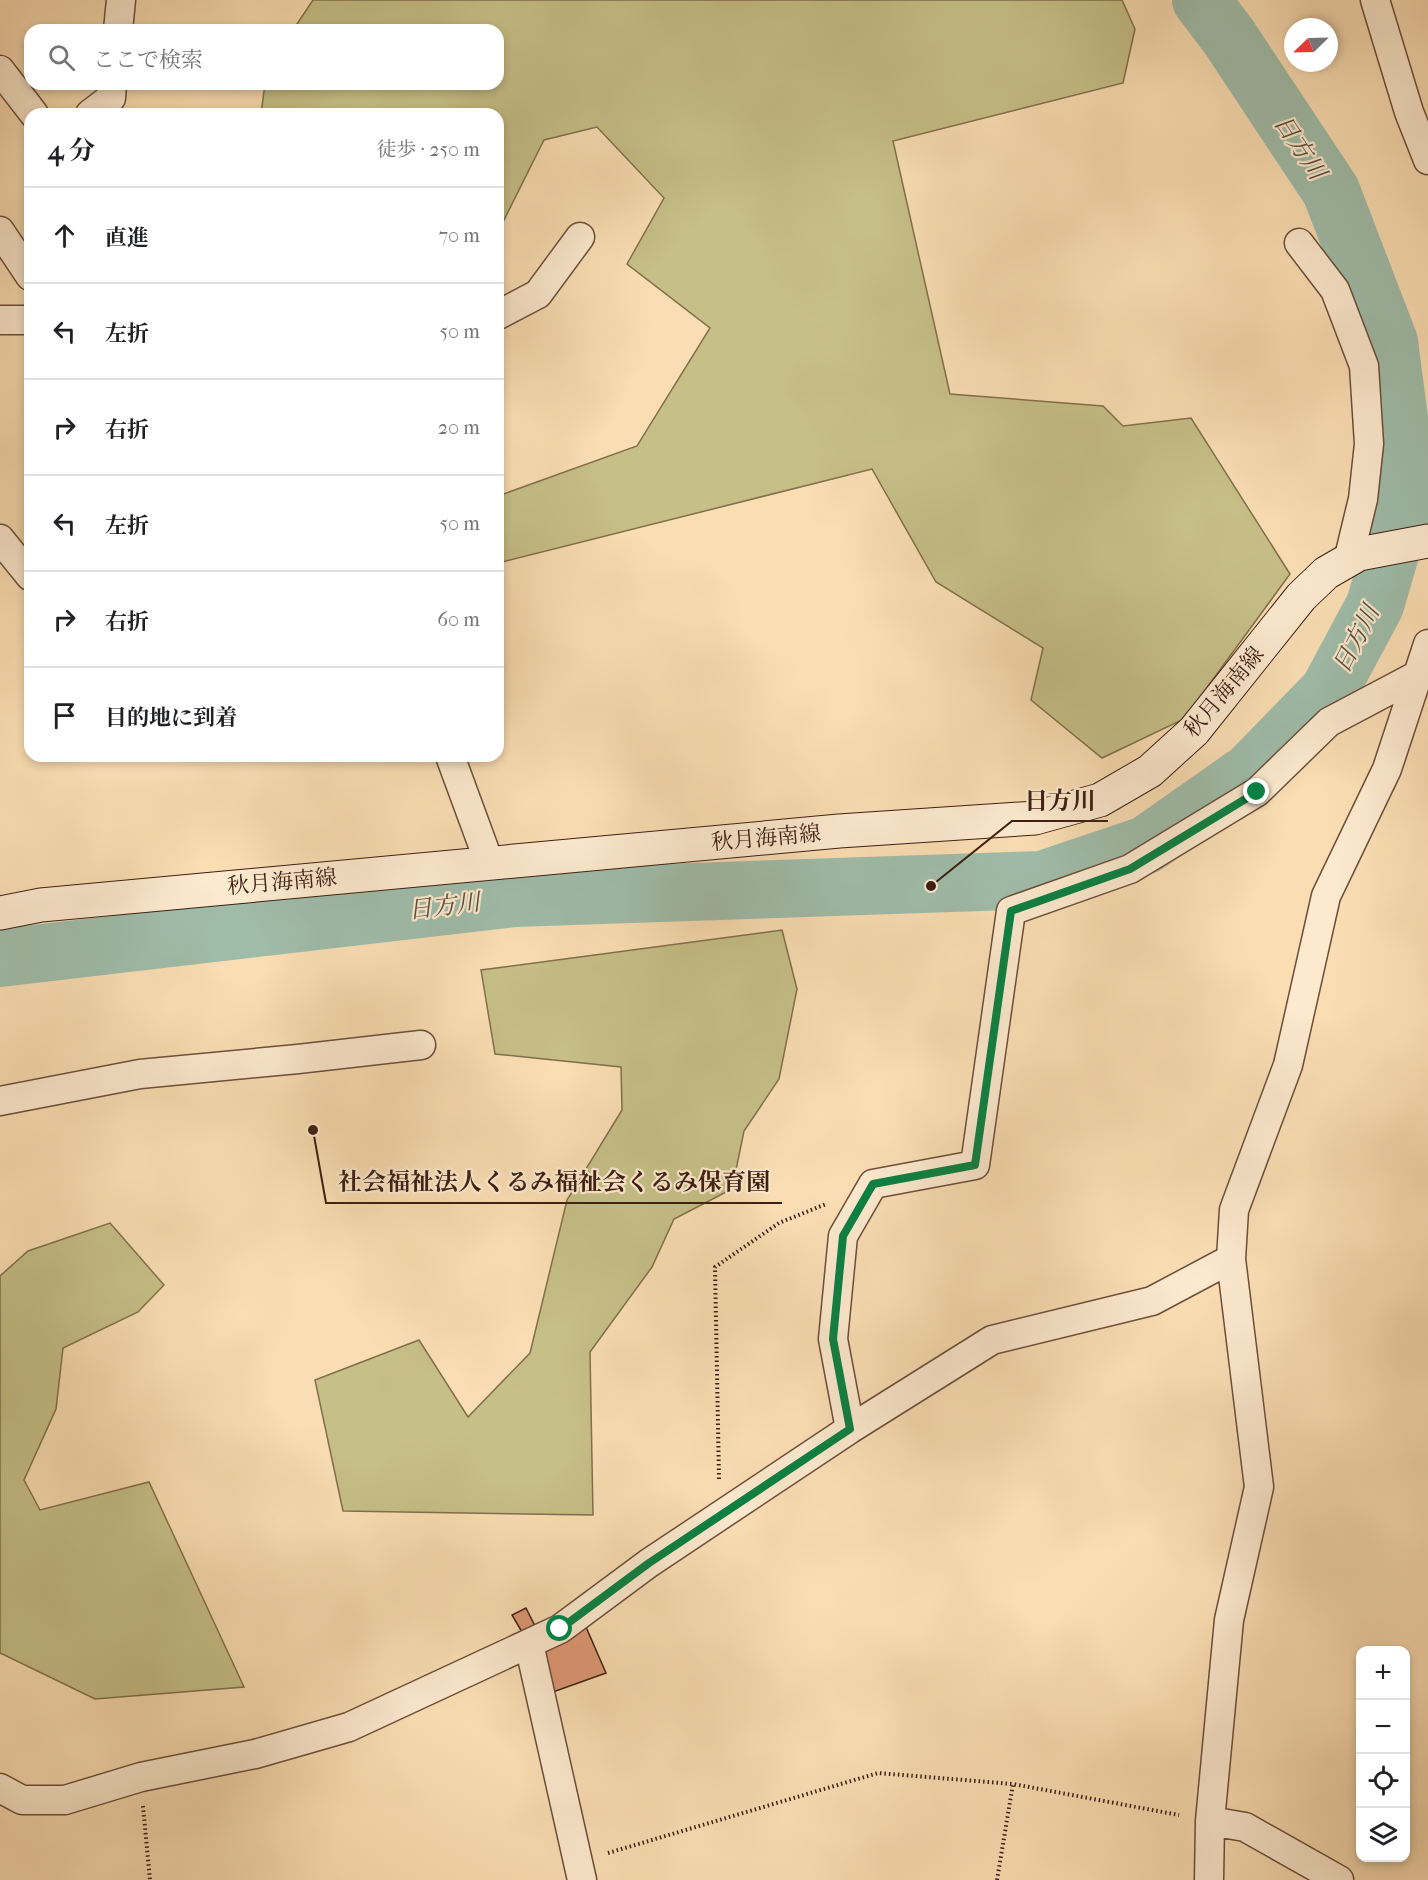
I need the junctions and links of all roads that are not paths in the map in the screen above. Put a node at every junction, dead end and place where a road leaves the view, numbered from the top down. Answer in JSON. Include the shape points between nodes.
{"nodes":[{"id":1,"x":121,"y":0,"type":"edge"},
{"id":2,"x":1375,"y":0,"type":"edge"},
{"id":3,"x":119,"y":24,"type":"edge"},
{"id":4,"x":0,"y":70,"type":"edge"},
{"id":5,"x":112,"y":90,"type":"edge"},
{"id":6,"x":29,"y":108,"type":"edge"},
{"id":7,"x":98,"y":108,"type":"edge"},
{"id":8,"x":1428,"y":160,"type":"edge"},
{"id":9,"x":0,"y":231,"type":"edge"},
{"id":10,"x":580,"y":237,"type":"dead end"},
{"id":11,"x":1299,"y":243,"type":"dead end"},
{"id":12,"x":24,"y":267,"type":"edge"},
{"id":13,"x":504,"y":312,"type":"edge"},
{"id":14,"x":0,"y":320,"type":"edge"},
{"id":15,"x":24,"y":320,"type":"edge"},
{"id":16,"x":0,"y":539,"type":"edge"},
{"id":17,"x":1420,"y":542,"type":"edge"},
{"id":18,"x":1354,"y":556,"type":"junction"},
{"id":19,"x":24,"y":569,"type":"edge"},
{"id":20,"x":1428,"y":644,"type":"edge"},
{"id":21,"x":1416,"y":676,"type":"junction"},
{"id":22,"x":452,"y":762,"type":"edge"},
{"id":23,"x":489,"y":862,"type":"junction"},
{"id":24,"x":0,"y":913,"type":"edge"},
{"id":25,"x":421,"y":1045,"type":"dead end"},
{"id":26,"x":0,"y":1101,"type":"edge"},
{"id":27,"x":1231,"y":1259,"type":"junction"},
{"id":28,"x":850,"y":1429,"type":"junction"},
{"id":29,"x":529,"y":1644,"type":"junction"},
{"id":30,"x":0,"y":1788,"type":"edge"},
{"id":31,"x":1210,"y":1821,"type":"junction"},
{"id":32,"x":580,"y":1871,"type":"edge"},
{"id":33,"x":1209,"y":1880,"type":"edge"},
{"id":34,"x":1339,"y":1880,"type":"edge"}],
"edges":[{"from":1,"to":3,"type":"street"},
{"from":2,"to":8,"type":"street"},
{"from":4,"to":6,"type":"street"},
{"from":5,"to":7,"type":"street","via":[[111,98]]},
{"from":9,"to":12,"type":"street"},
{"from":10,"to":13,"type":"street","via":[[538,294]]},
{"from":11,"to":18,"type":"street","via":[[1335,290],[1364,366],[1369,444]]},
{"from":14,"to":15,"type":"street"},
{"from":16,"to":19,"type":"street"},
{"from":17,"to":18,"type":"main road","name":"秋月海南線"},
{"from":18,"to":23,"type":"main road","name":"秋月海南線","via":[[1326,573],[1301,597],[1194,731],[1150,771],[1100,800],[1035,818]]},
{"from":20,"to":21,"type":"street"},
{"from":21,"to":27,"type":"street","via":[[1388,770],[1326,896],[1288,1065],[1234,1210]]},
{"from":21,"to":28,"type":"street","via":[[1329,722],[1257,792],[1130,869],[1011,911],[975,1165],[873,1184],[843,1236],[833,1339]]},
{"from":22,"to":23,"type":"street"},
{"from":23,"to":24,"type":"main road","name":"秋月海南線","via":[[41,905]]},
{"from":25,"to":26,"type":"street","via":[[140,1074]]},
{"from":27,"to":28,"type":"street","via":[[1152,1301],[992,1340]]},
{"from":27,"to":31,"type":"street","via":[[1259,1486],[1229,1620]]},
{"from":28,"to":29,"type":"street","via":[[649,1563],[560,1629]]},
{"from":29,"to":30,"type":"street","via":[[349,1727],[255,1754],[141,1777],[65,1800],[22,1800]]},
{"from":29,"to":32,"type":"street"},
{"from":31,"to":33,"type":"street"},
{"from":31,"to":34,"type":"street","via":[[1245,1827]]}]}
